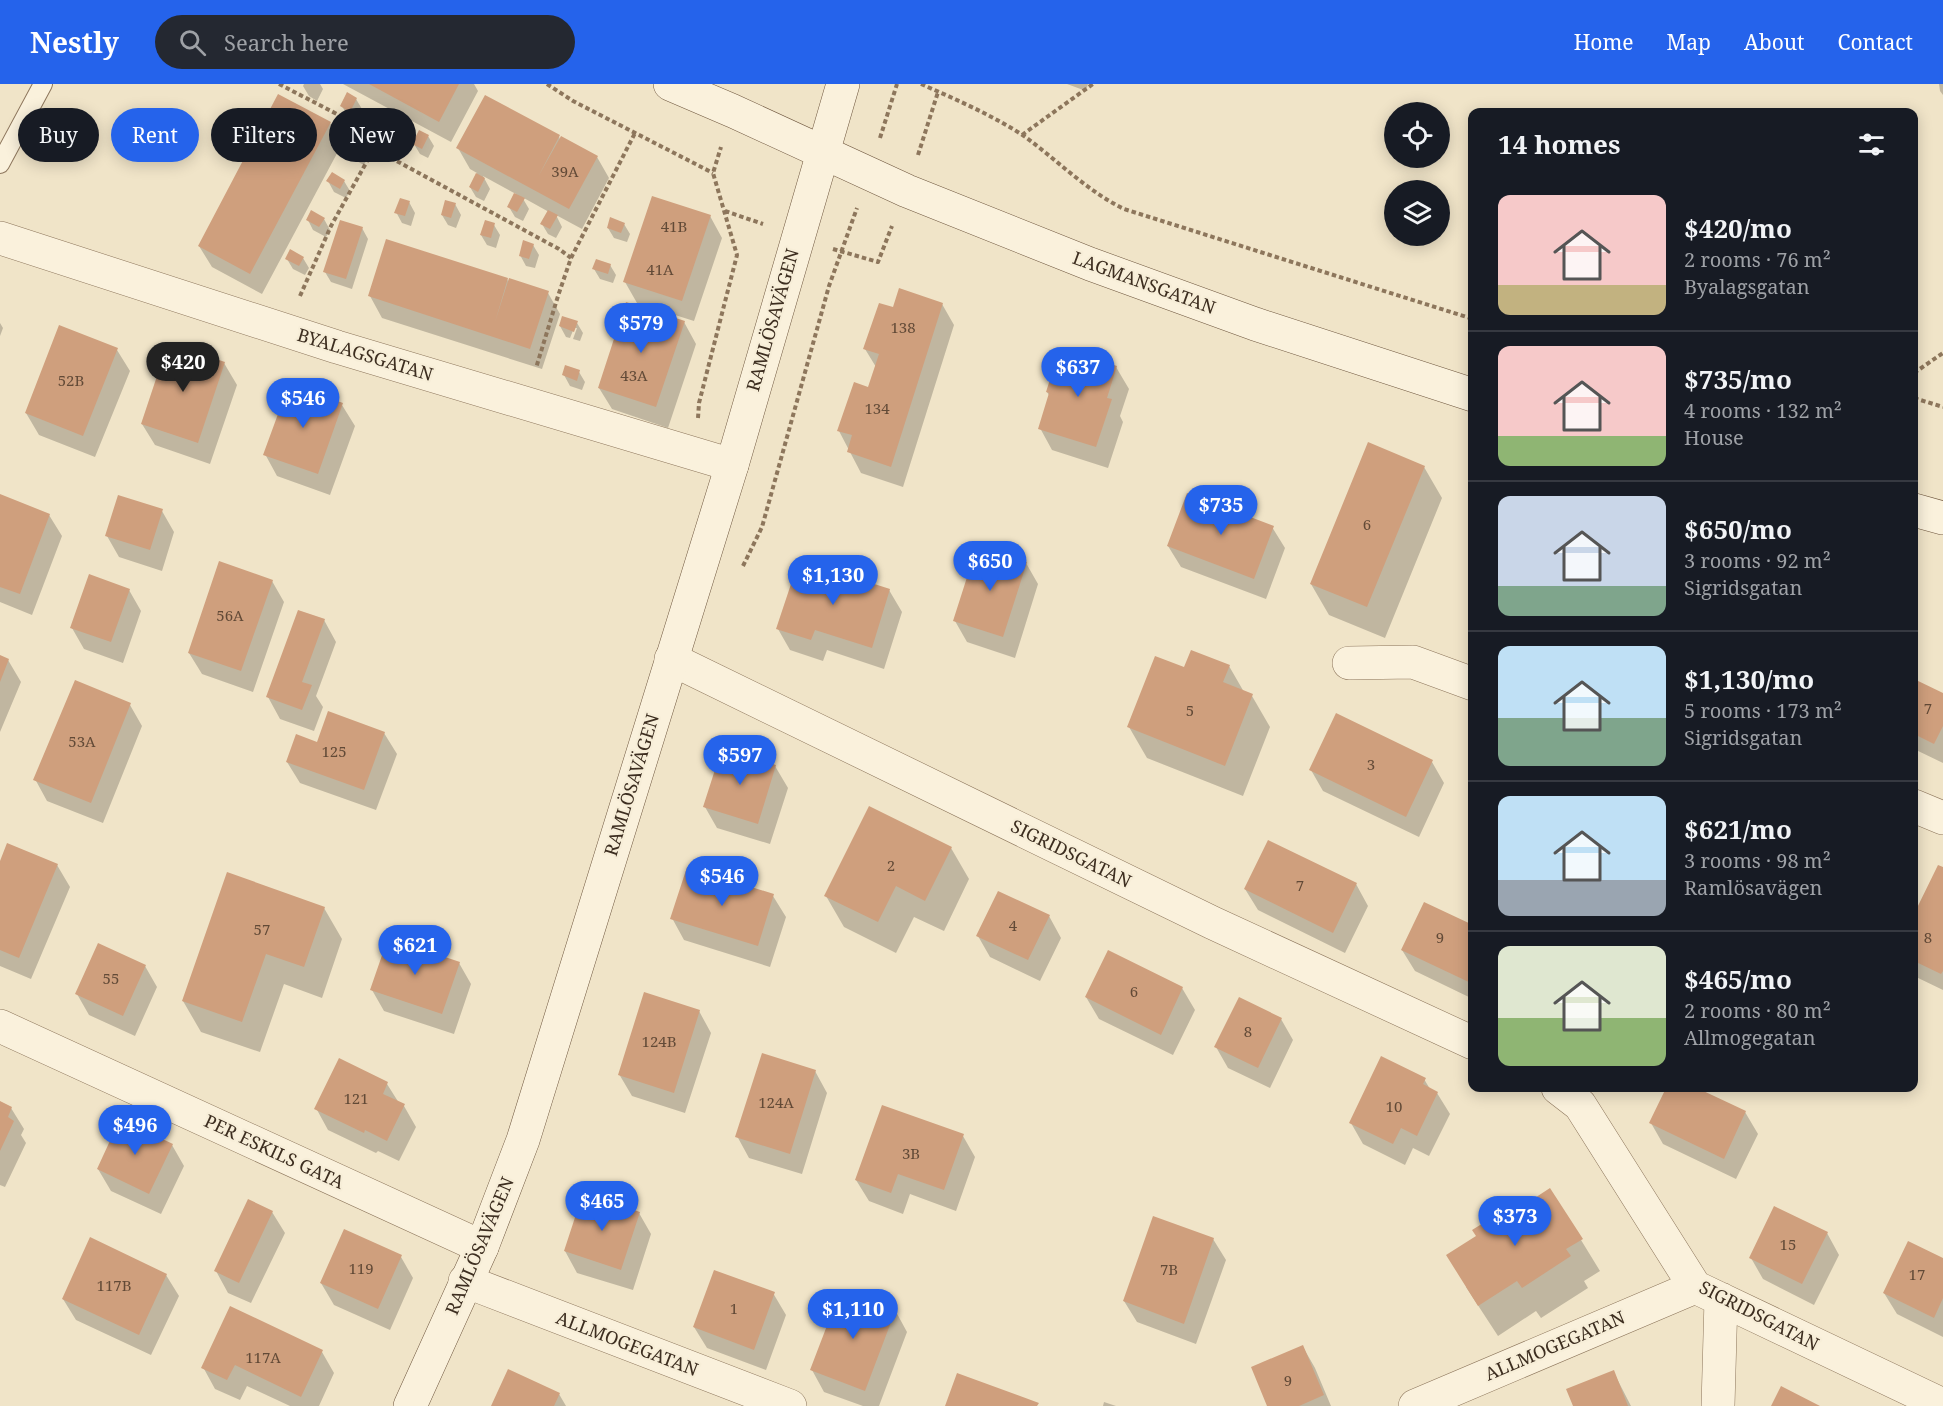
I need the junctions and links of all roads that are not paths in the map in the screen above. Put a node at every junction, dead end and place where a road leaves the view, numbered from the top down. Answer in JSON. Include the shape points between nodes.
{"nodes":[{"id":1,"x":43,"y":84,"type":"edge"},
{"id":2,"x":670,"y":84,"type":"edge"},
{"id":3,"x":843,"y":84,"type":"edge"},
{"id":4,"x":822,"y":152,"type":"junction"},
{"id":5,"x":0,"y":164,"type":"edge"},
{"id":6,"x":0,"y":238,"type":"edge"},
{"id":7,"x":1468,"y":393,"type":"edge"},
{"id":8,"x":732,"y":465,"type":"junction"},
{"id":9,"x":1918,"y":511,"type":"edge"},
{"id":10,"x":1943,"y":518,"type":"edge"},
{"id":11,"x":671,"y":659,"type":"junction"},
{"id":12,"x":1349,"y":663,"type":"dead end"},
{"id":13,"x":1468,"y":682,"type":"edge"},
{"id":14,"x":1918,"y":808,"type":"edge"},
{"id":15,"x":1943,"y":818,"type":"edge"},
{"id":16,"x":0,"y":1026,"type":"edge"},
{"id":17,"x":1468,"y":1041,"type":"edge"},
{"id":18,"x":1563,"y":1092,"type":"edge"},
{"id":19,"x":482,"y":1247,"type":"junction"},
{"id":20,"x":465,"y":1281,"type":"junction"},
{"id":21,"x":1708,"y":1293,"type":"junction"},
{"id":22,"x":1943,"y":1405,"type":"edge"},
{"id":23,"x":410,"y":1406,"type":"edge"},
{"id":24,"x":790,"y":1406,"type":"edge"},
{"id":25,"x":1415,"y":1406,"type":"edge"},
{"id":26,"x":1719,"y":1406,"type":"edge"}],
"edges":[{"from":1,"to":5,"type":"lane"},
{"from":2,"to":4,"type":"street","name":"LAGMANSGATAN"},
{"from":3,"to":4,"type":"street","name":"RAMLÖSAVÄGEN"},
{"from":4,"to":7,"type":"street","name":"LAGMANSGATAN","via":[[907,191],[1090,264],[1255,324]]},
{"from":4,"to":8,"type":"street","name":"RAMLÖSAVÄGEN"},
{"from":6,"to":8,"type":"street","name":"BYALAGSGATAN","via":[[285,330]]},
{"from":8,"to":11,"type":"street","name":"RAMLÖSAVÄGEN"},
{"from":9,"to":10,"type":"street"},
{"from":11,"to":17,"type":"street","name":"SIGRIDSGATAN","via":[[1213,923]]},
{"from":11,"to":19,"type":"street","name":"RAMLÖSAVÄGEN","via":[[523,1140]]},
{"from":12,"to":13,"type":"street","via":[[1413,662]]},
{"from":14,"to":15,"type":"street"},
{"from":16,"to":19,"type":"street","name":"PER ESKILS GATA"},
{"from":18,"to":21,"type":"street","name":"SIGRIDSGATAN","via":[[1580,1105]]},
{"from":19,"to":20,"type":"street","name":"RAMLÖSAVÄGEN"},
{"from":20,"to":23,"type":"street","name":"RAMLÖSAVÄGEN"},
{"from":20,"to":24,"type":"street","name":"ALLMOGEGATAN"},
{"from":21,"to":22,"type":"street","name":"SIGRIDSGATAN"},
{"from":21,"to":25,"type":"street","name":"ALLMOGEGATAN"},
{"from":21,"to":26,"type":"street"}]}
